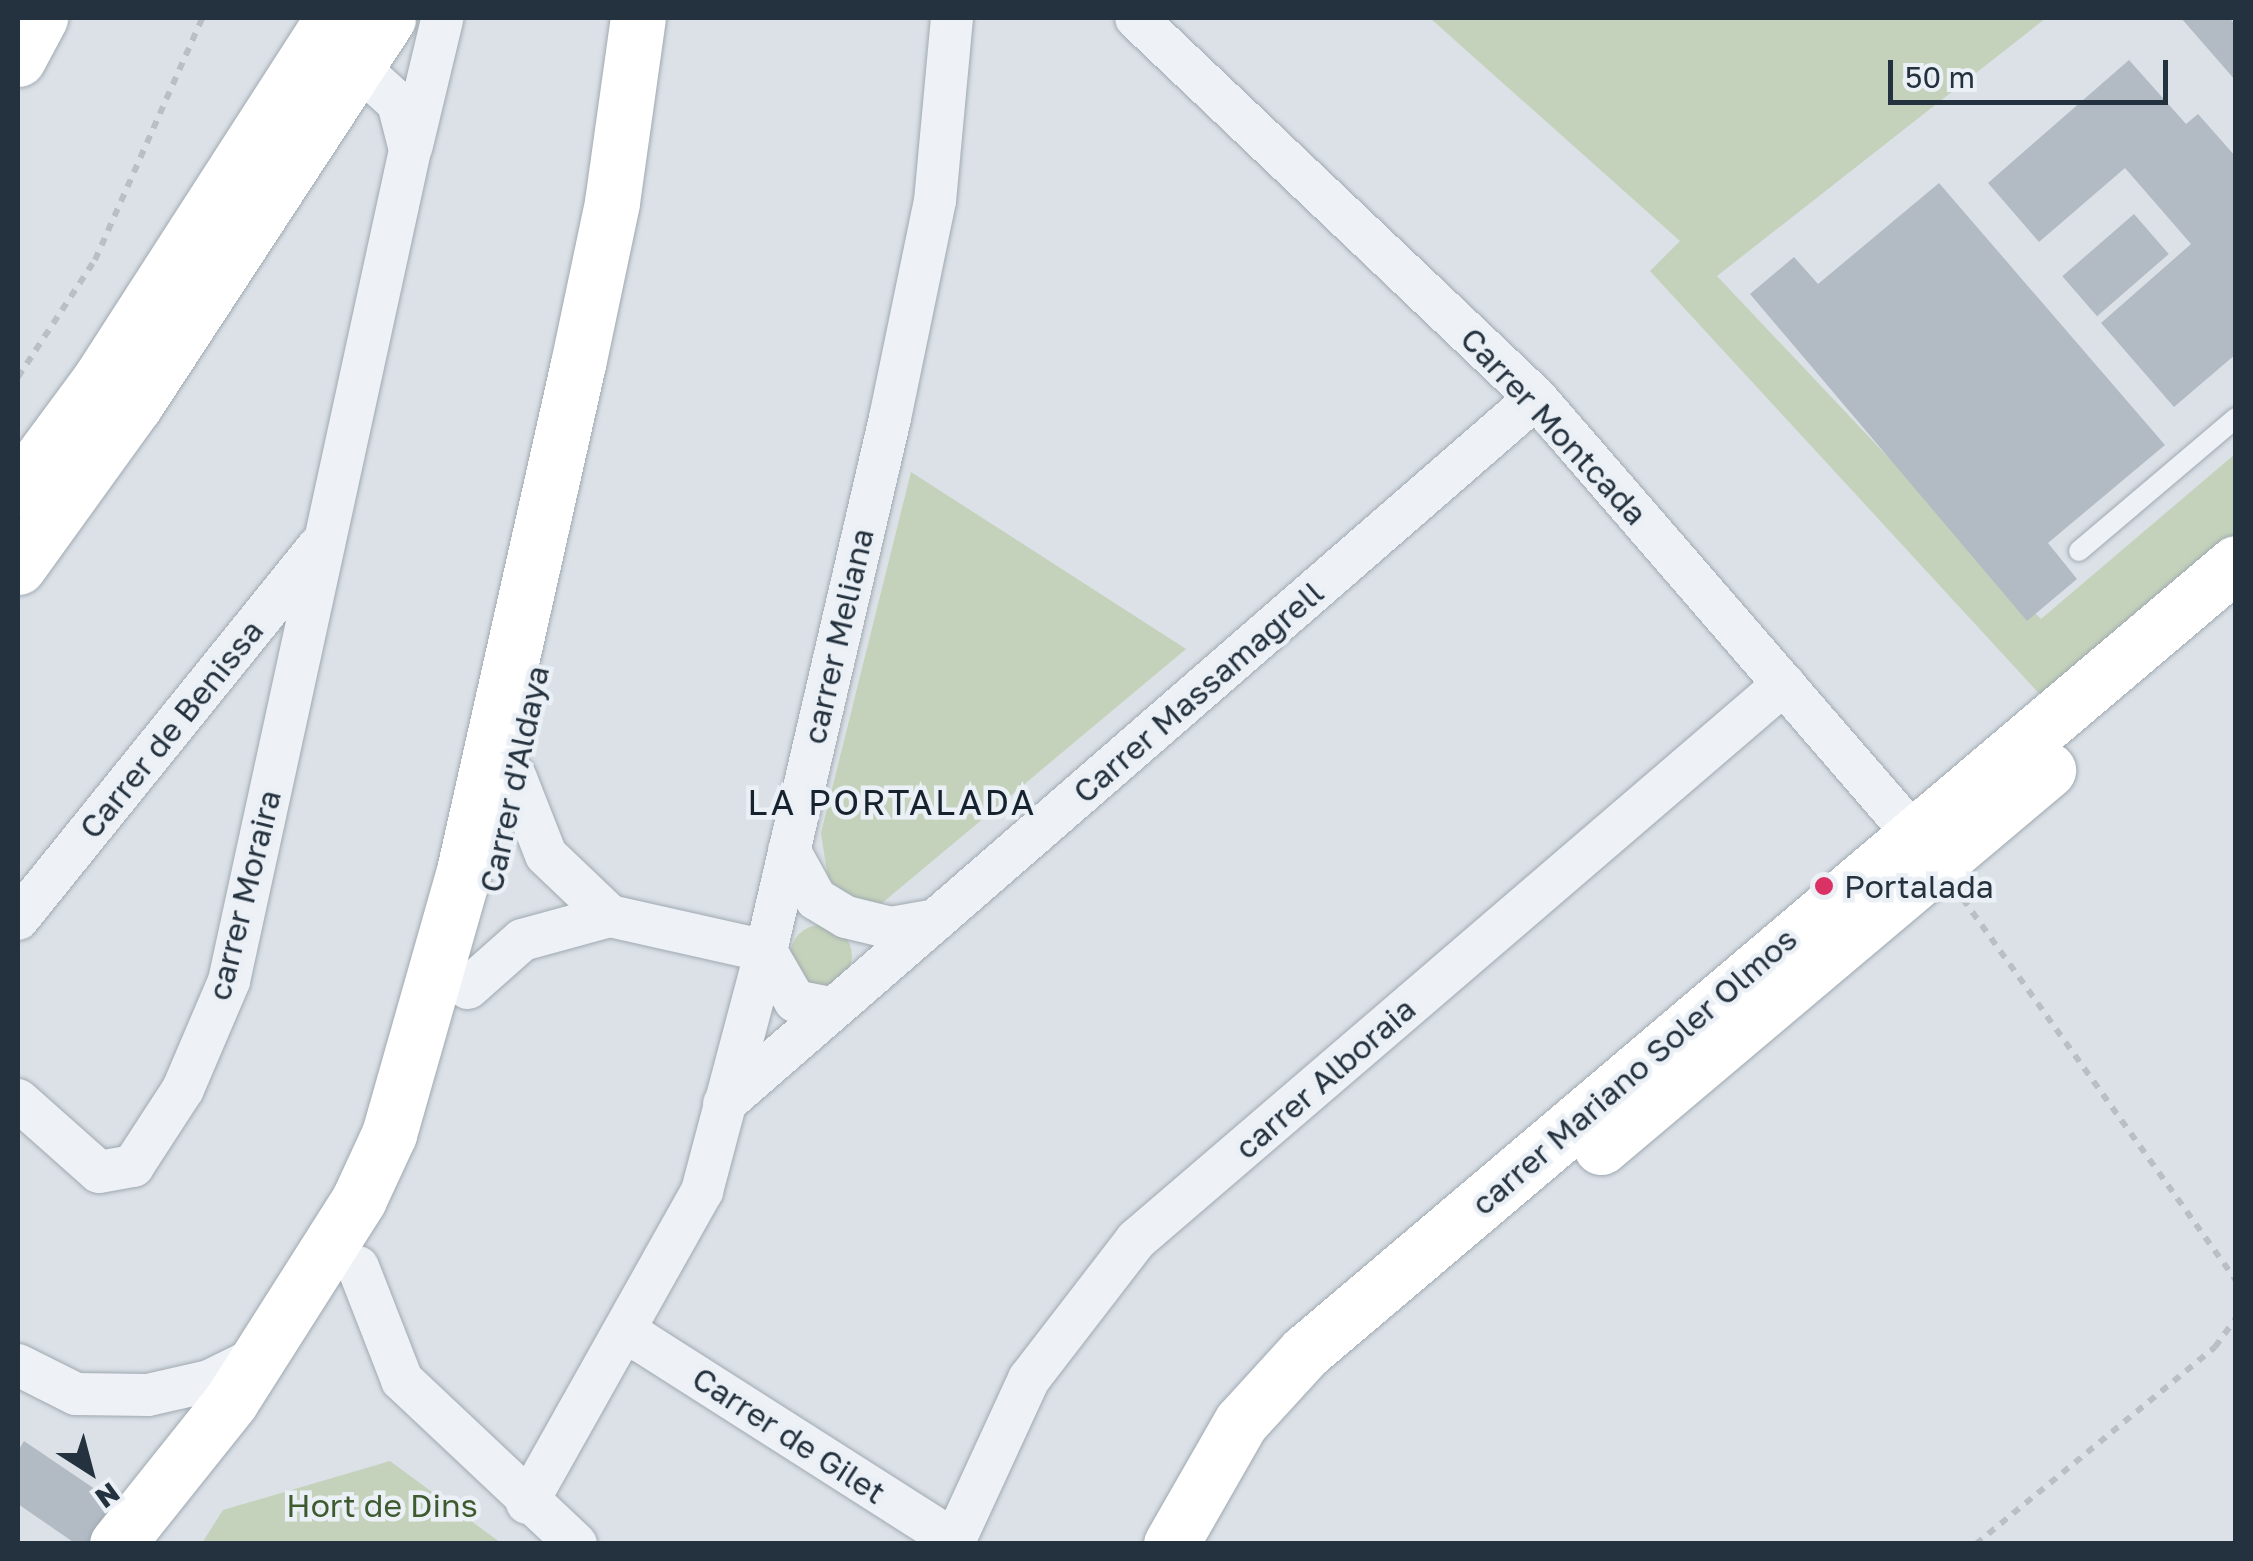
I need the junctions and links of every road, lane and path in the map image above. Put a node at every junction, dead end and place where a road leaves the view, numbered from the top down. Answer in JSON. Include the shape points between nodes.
{"nodes":[{"id":1,"x":40,"y":18,"type":"edge"},
{"id":2,"x":202,"y":18,"type":"edge"},
{"id":3,"x":334,"y":18,"type":"edge"},
{"id":4,"x":388,"y":18,"type":"edge"},
{"id":5,"x":638,"y":18,"type":"edge"},
{"id":6,"x":672,"y":18,"type":"edge"},
{"id":7,"x":952,"y":18,"type":"edge"},
{"id":8,"x":1136,"y":18,"type":"edge"},
{"id":9,"x":442,"y":20,"type":"dead end"},
{"id":10,"x":18,"y":60,"type":"edge"},
{"id":11,"x":358,"y":67,"type":"junction"},
{"id":12,"x":410,"y":150,"type":"junction"},
{"id":13,"x":18,"y":376,"type":"edge"},
{"id":14,"x":1536,"y":398,"type":"junction"},
{"id":15,"x":2236,"y":418,"type":"edge"},
{"id":16,"x":18,"y":490,"type":"edge"},
{"id":17,"x":325,"y":538,"type":"junction"},
{"id":18,"x":2079,"y":551,"type":"dead end"},
{"id":19,"x":2236,"y":563,"type":"edge"},
{"id":20,"x":18,"y":567,"type":"edge"},
{"id":21,"x":2236,"y":608,"type":"edge"},
{"id":22,"x":231,"y":655,"type":"junction"},
{"id":23,"x":1784,"y":684,"type":"junction"},
{"id":24,"x":290,"y":701,"type":"junction"},
{"id":25,"x":515,"y":776,"type":"junction"},
{"id":26,"x":789,"y":850,"type":"junction"},
{"id":27,"x":1926,"y":850,"type":"junction"},
{"id":28,"x":610,"y":916,"type":"junction"},
{"id":29,"x":18,"y":919,"type":"edge"},
{"id":30,"x":936,"y":920,"type":"junction"},
{"id":31,"x":766,"y":951,"type":"junction"},
{"id":32,"x":468,"y":988,"type":"junction"},
{"id":33,"x":832,"y":1008,"type":"junction"},
{"id":34,"x":18,"y":1100,"type":"edge"},
{"id":35,"x":724,"y":1104,"type":"junction"},
{"id":36,"x":358,"y":1266,"type":"junction"},
{"id":37,"x":2236,"y":1280,"type":"edge"},
{"id":38,"x":2236,"y":1318,"type":"edge"},
{"id":39,"x":621,"y":1336,"type":"junction"},
{"id":40,"x":260,"y":1356,"type":"junction"},
{"id":41,"x":18,"y":1364,"type":"edge"},
{"id":42,"x":193,"y":1473,"type":"junction"},
{"id":43,"x":527,"y":1504,"type":"junction"},
{"id":44,"x":953,"y":1542,"type":"edge"},
{"id":45,"x":118,"y":1544,"type":"edge"},
{"id":46,"x":155,"y":1544,"type":"edge"},
{"id":47,"x":576,"y":1544,"type":"edge"},
{"id":48,"x":1171,"y":1544,"type":"edge"},
{"id":49,"x":1210,"y":1544,"type":"edge"},
{"id":50,"x":1976,"y":1544,"type":"edge"}],
"edges":[{"from":1,"to":10,"type":"main road"},
{"from":2,"to":13,"type":"path","via":[[95,260]]},
{"from":3,"to":16,"type":"main road","via":[[100,378]]},
{"from":4,"to":11,"type":"main road"},
{"from":5,"to":40,"type":"main road","name":"Carrer d'Aldaya","via":[[633,81],[586,328],[426,1021],[359,1199]]},
{"from":6,"to":25,"type":"main road","name":"Carrer d'Aldaya","via":[[654,148]]},
{"from":7,"to":26,"type":"street","name":"carrer Meliana","via":[[935,201]]},
{"from":8,"to":14,"type":"street","name":"Carrer Montcada"},
{"from":9,"to":12,"type":"street","name":"carrer Moraira"},
{"from":11,"to":12,"type":"street","name":"carrer Moraira","via":[[398,103]]},
{"from":11,"to":20,"type":"main road","via":[[135,405]]},
{"from":12,"to":17,"type":"street","name":"carrer Moraira"},
{"from":14,"to":23,"type":"street","name":"Carrer Montcada"},
{"from":14,"to":30,"type":"street","name":"Carrer Massamagrell"},
{"from":15,"to":18,"type":"lane"},
{"from":17,"to":22,"type":"street","name":"Carrer de Benissa"},
{"from":17,"to":24,"type":"street","name":"carrer Moraira"},
{"from":19,"to":27,"type":"main road","name":"carrer Mariano Soler Olmos"},
{"from":21,"to":27,"type":"main road","name":"carrer Mariano Soler Olmos"},
{"from":22,"to":24,"type":"street","via":[[276,669],[289,684]]},
{"from":22,"to":29,"type":"street","name":"Carrer de Benissa"},
{"from":23,"to":27,"type":"street","name":"Carrer Montcada"},
{"from":23,"to":44,"type":"street","name":"carrer Alboraia","via":[[1136,1240],[1029,1379]]},
{"from":24,"to":34,"type":"street","name":"carrer Moraira","via":[[228,981],[184,1090],[133,1166],[99,1172]]},
{"from":25,"to":28,"type":"street","via":[[546,856]]},
{"from":25,"to":32,"type":"main road","name":"Carrer d'Aldaya"},
{"from":26,"to":30,"type":"street","via":[[816,899],[846,917],[891,928]]},
{"from":26,"to":31,"type":"street","name":"carrer Meliana"},
{"from":27,"to":37,"type":"path"},
{"from":27,"to":48,"type":"main road","name":"carrer Mariano Soler Olmos","via":[[1305,1352],[1240,1422]]},
{"from":27,"to":49,"type":"main road","name":"carrer Mariano Soler Olmos","via":[[1345,1364],[1292,1416],[1240,1487]]},
{"from":28,"to":31,"type":"street"},
{"from":28,"to":32,"type":"street","via":[[522,940]]},
{"from":30,"to":33,"type":"street","name":"Carrer Massamagrell"},
{"from":31,"to":33,"type":"street","via":[[796,1002]]},
{"from":31,"to":35,"type":"street","name":"carrer Meliana"},
{"from":32,"to":36,"type":"main road","name":"Carrer d'Aldaya","via":[[425,1133]]},
{"from":33,"to":35,"type":"street","name":"Carrer Massamagrell"},
{"from":35,"to":39,"type":"street","name":"carrer Meliana","via":[[702,1191]]},
{"from":36,"to":42,"type":"main road","name":"Carrer d'Aldaya"},
{"from":36,"to":43,"type":"street","via":[[402,1380]]},
{"from":38,"to":50,"type":"path","via":[[2215,1347]]},
{"from":39,"to":43,"type":"street","name":"carrer Meliana"},
{"from":39,"to":44,"type":"street","name":"Carrer de Gilet","via":[[642,1341]]},
{"from":40,"to":41,"type":"street","via":[[209,1382],[148,1395],[76,1394]]},
{"from":40,"to":42,"type":"main road","name":"Carrer d'Aldaya"},
{"from":42,"to":45,"type":"main road"},
{"from":42,"to":46,"type":"main road"},
{"from":43,"to":47,"type":"street"}]}
